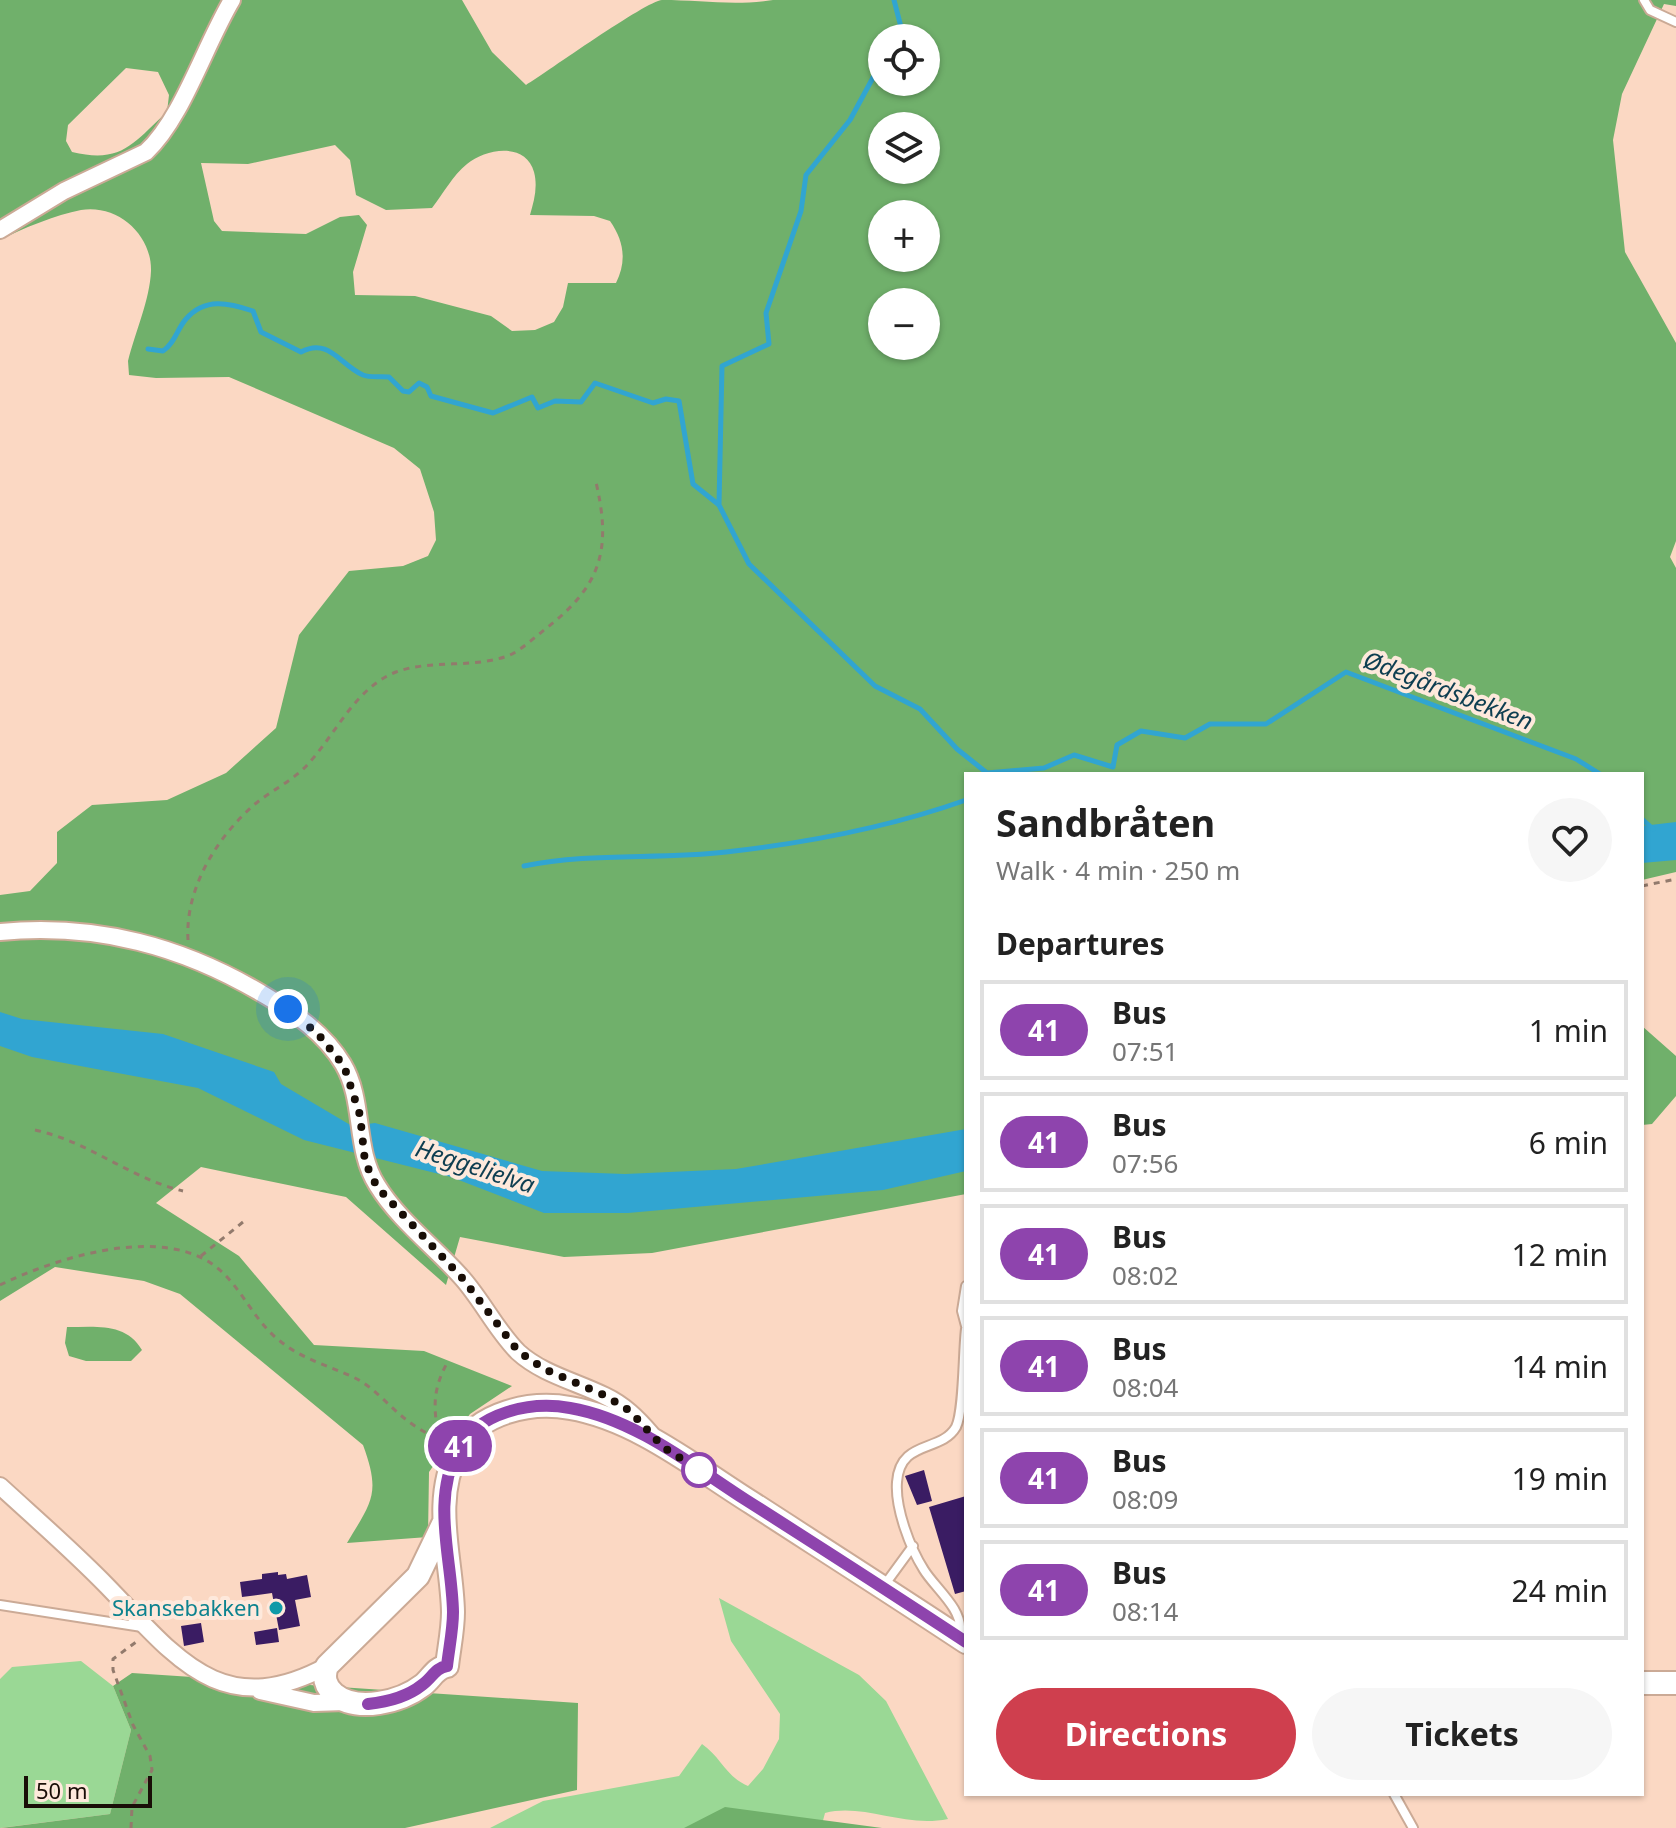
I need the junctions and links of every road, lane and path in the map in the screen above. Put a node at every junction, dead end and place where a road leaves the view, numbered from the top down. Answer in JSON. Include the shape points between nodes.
{"nodes":[{"id":1,"x":232,"y":0,"type":"edge"},
{"id":2,"x":1644,"y":0,"type":"edge"},
{"id":3,"x":1676,"y":22,"type":"edge"},
{"id":4,"x":0,"y":230,"type":"edge"},
{"id":5,"x":595,"y":478,"type":"dead end"},
{"id":6,"x":1676,"y":879,"type":"edge"},
{"id":7,"x":1644,"y":886,"type":"edge"},
{"id":8,"x":0,"y":932,"type":"edge"},
{"id":9,"x":189,"y":956,"type":"junction"},
{"id":10,"x":35,"y":1130,"type":"dead end"},
{"id":11,"x":183,"y":1191,"type":"dead end"},
{"id":12,"x":243,"y":1222,"type":"dead end"},
{"id":13,"x":201,"y":1256,"type":"junction"},
{"id":14,"x":0,"y":1285,"type":"edge"},
{"id":15,"x":964,"y":1298,"type":"edge"},
{"id":16,"x":964,"y":1320,"type":"edge"},
{"id":17,"x":964,"y":1342,"type":"edge"},
{"id":18,"x":447,"y":1363,"type":"dead end"},
{"id":19,"x":450,"y":1444,"type":"junction"},
{"id":20,"x":663,"y":1447,"type":"junction"},
{"id":21,"x":0,"y":1486,"type":"edge"},
{"id":22,"x":443,"y":1524,"type":"junction"},
{"id":23,"x":913,"y":1546,"type":"junction"},
{"id":24,"x":883,"y":1588,"type":"junction"},
{"id":25,"x":0,"y":1605,"type":"edge"},
{"id":26,"x":148,"y":1630,"type":"junction"},
{"id":27,"x":962,"y":1639,"type":"edge"},
{"id":28,"x":327,"y":1666,"type":"junction"},
{"id":29,"x":1644,"y":1683,"type":"edge"},
{"id":30,"x":1676,"y":1683,"type":"edge"},
{"id":31,"x":254,"y":1690,"type":"junction"},
{"id":32,"x":345,"y":1702,"type":"junction"},
{"id":33,"x":1395,"y":1796,"type":"edge"},
{"id":34,"x":131,"y":1828,"type":"edge"},
{"id":35,"x":1413,"y":1828,"type":"edge"}],
"edges":[{"from":1,"to":4,"type":"street","via":[[169,125],[146,152],[64,191]]},
{"from":2,"to":3,"type":"lane","via":[[1650,10]]},
{"from":5,"to":9,"type":"path","via":[[603,512],[603,552],[594,579],[571,609],[510,655],[395,672],[356,703],[308,765],[253,805],[208,857],[187,918]]},
{"from":6,"to":7,"type":"path"},
{"from":8,"to":9,"type":"street","via":[[81,930]]},
{"from":9,"to":20,"type":"street","via":[[288,1009],[318,1034],[344,1066],[360,1115],[365,1162],[377,1187],[463,1279],[518,1351],[630,1411]]},
{"from":10,"to":11,"type":"path","via":[[67,1137],[146,1181]]},
{"from":12,"to":13,"type":"path"},
{"from":13,"to":14,"type":"path","via":[[164,1246],[123,1248],[37,1267]]},
{"from":13,"to":19,"type":"path","via":[[222,1272],[278,1340],[360,1381],[408,1422]]},
{"from":15,"to":16,"type":"lane"},
{"from":17,"to":23,"type":"lane","via":[[956,1426],[949,1436],[911,1453],[899,1472],[898,1494]]},
{"from":18,"to":19,"type":"path","via":[[433,1401]]},
{"from":19,"to":20,"type":"street","via":[[492,1419],[537,1406],[600,1416]]},
{"from":19,"to":22,"type":"street"},
{"from":20,"to":24,"type":"street"},
{"from":21,"to":26,"type":"street"},
{"from":22,"to":28,"type":"street","via":[[418,1576]]},
{"from":22,"to":32,"type":"street","via":[[453,1614],[447,1666],[405,1695],[368,1704]]},
{"from":23,"to":24,"type":"lane"},
{"from":23,"to":27,"type":"lane","via":[[957,1615]]},
{"from":24,"to":27,"type":"street"},
{"from":25,"to":26,"type":"lane"},
{"from":26,"to":31,"type":"street","via":[[198,1671]]},
{"from":26,"to":34,"type":"path","via":[[113,1659],[152,1770],[132,1807]]},
{"from":28,"to":31,"type":"street","via":[[303,1679]]},
{"from":28,"to":32,"type":"street","via":[[328,1687]]},
{"from":29,"to":30,"type":"street"},
{"from":31,"to":32,"type":"street","via":[[314,1703]]},
{"from":33,"to":35,"type":"lane"}]}
